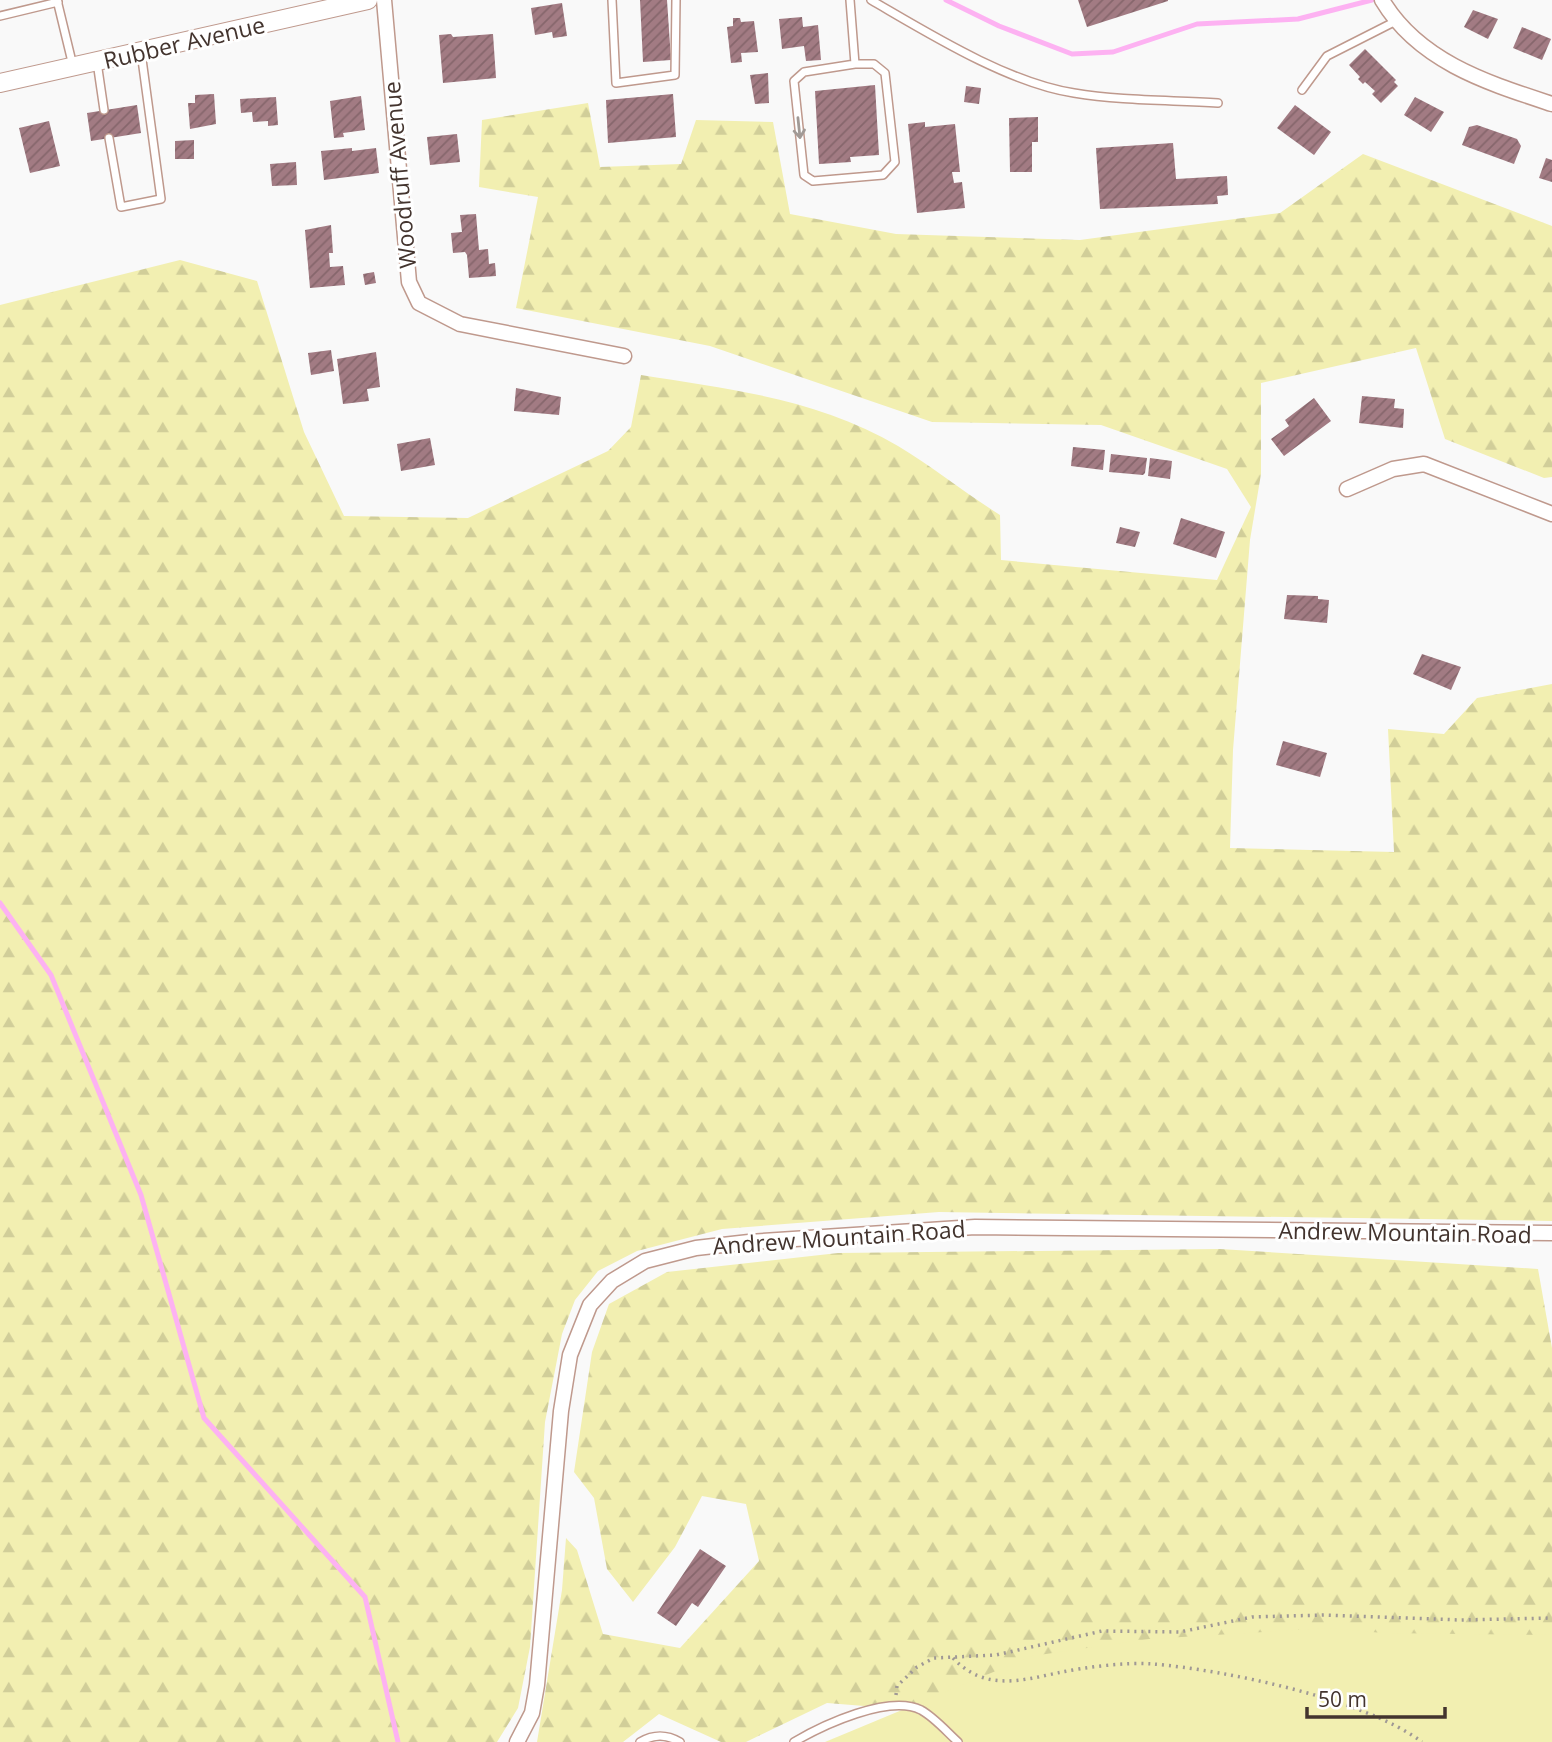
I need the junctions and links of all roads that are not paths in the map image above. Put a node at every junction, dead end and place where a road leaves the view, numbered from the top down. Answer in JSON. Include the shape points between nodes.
{"nodes":[{"id":1,"x":368,"y":0,"type":"edge"},
{"id":2,"x":384,"y":0,"type":"edge"},
{"id":3,"x":612,"y":0,"type":"edge"},
{"id":4,"x":676,"y":0,"type":"edge"},
{"id":5,"x":850,"y":0,"type":"edge"},
{"id":6,"x":871,"y":0,"type":"edge"},
{"id":7,"x":57,"y":1,"type":"edge"},
{"id":8,"x":1384,"y":4,"type":"edge"},
{"id":9,"x":325,"y":5,"type":"edge"},
{"id":10,"x":0,"y":16,"type":"edge"},
{"id":11,"x":1396,"y":21,"type":"junction"},
{"id":12,"x":141,"y":51,"type":"junction"},
{"id":13,"x":97,"y":61,"type":"junction"},
{"id":14,"x":855,"y":64,"type":"junction"},
{"id":15,"x":73,"y":66,"type":"junction"},
{"id":16,"x":0,"y":83,"type":"edge"},
{"id":17,"x":1302,"y":90,"type":"dead end"},
{"id":18,"x":1218,"y":103,"type":"dead end"},
{"id":19,"x":1552,"y":104,"type":"edge"},
{"id":20,"x":104,"y":110,"type":"dead end"},
{"id":21,"x":108,"y":138,"type":"dead end"},
{"id":22,"x":624,"y":356,"type":"dead end"},
{"id":23,"x":1346,"y":489,"type":"dead end"},
{"id":24,"x":1552,"y":514,"type":"edge"},
{"id":25,"x":1552,"y":1233,"type":"edge"},
{"id":26,"x":517,"y":1742,"type":"edge"},
{"id":27,"x":640,"y":1742,"type":"edge"},
{"id":28,"x":680,"y":1742,"type":"edge"},
{"id":29,"x":794,"y":1742,"type":"edge"},
{"id":30,"x":958,"y":1742,"type":"edge"}],
"edges":[{"from":1,"to":9,"type":"street","name":"Rubber Avenue"},
{"from":2,"to":22,"type":"street","name":"Woodruff Avenue","via":[[409,282],[419,303],[460,324]]},
{"from":3,"to":4,"type":"lane","via":[[616,82],[675,75]]},
{"from":5,"to":14,"type":"lane"},
{"from":6,"to":18,"type":"lane","via":[[1021,78],[1073,93]]},
{"from":7,"to":10,"type":"lane"},
{"from":7,"to":15,"type":"lane"},
{"from":8,"to":11,"type":"street"},
{"from":9,"to":12,"type":"street","name":"Rubber Avenue"},
{"from":11,"to":17,"type":"lane","via":[[1327,56]]},
{"from":11,"to":19,"type":"street","via":[[1441,61],[1487,83]]},
{"from":12,"to":13,"type":"street","name":"Rubber Avenue"},
{"from":12,"to":21,"type":"lane","via":[[161,199],[121,207]]},
{"from":13,"to":15,"type":"street","name":"Rubber Avenue"},
{"from":13,"to":20,"type":"lane"},
{"from":14,"to":14,"type":"lane","one_way":true,"via":[[804,72],[794,81],[804,175],[813,181],[883,175],[895,162],[886,73],[874,64]]},
{"from":15,"to":16,"type":"street","name":"Rubber Avenue"},
{"from":23,"to":24,"type":"street","via":[[1393,469],[1424,464]]},
{"from":25,"to":26,"type":"street","name":"Andrew Mountain Road","via":[[963,1228],[749,1242],[696,1248],[645,1261],[612,1281],[595,1299],[582,1319],[570,1354],[537,1685],[531,1713]]},
{"from":27,"to":28,"type":"lane","via":[[665,1735]]},
{"from":29,"to":30,"type":"lane","via":[[894,1703],[923,1711]]}]}
